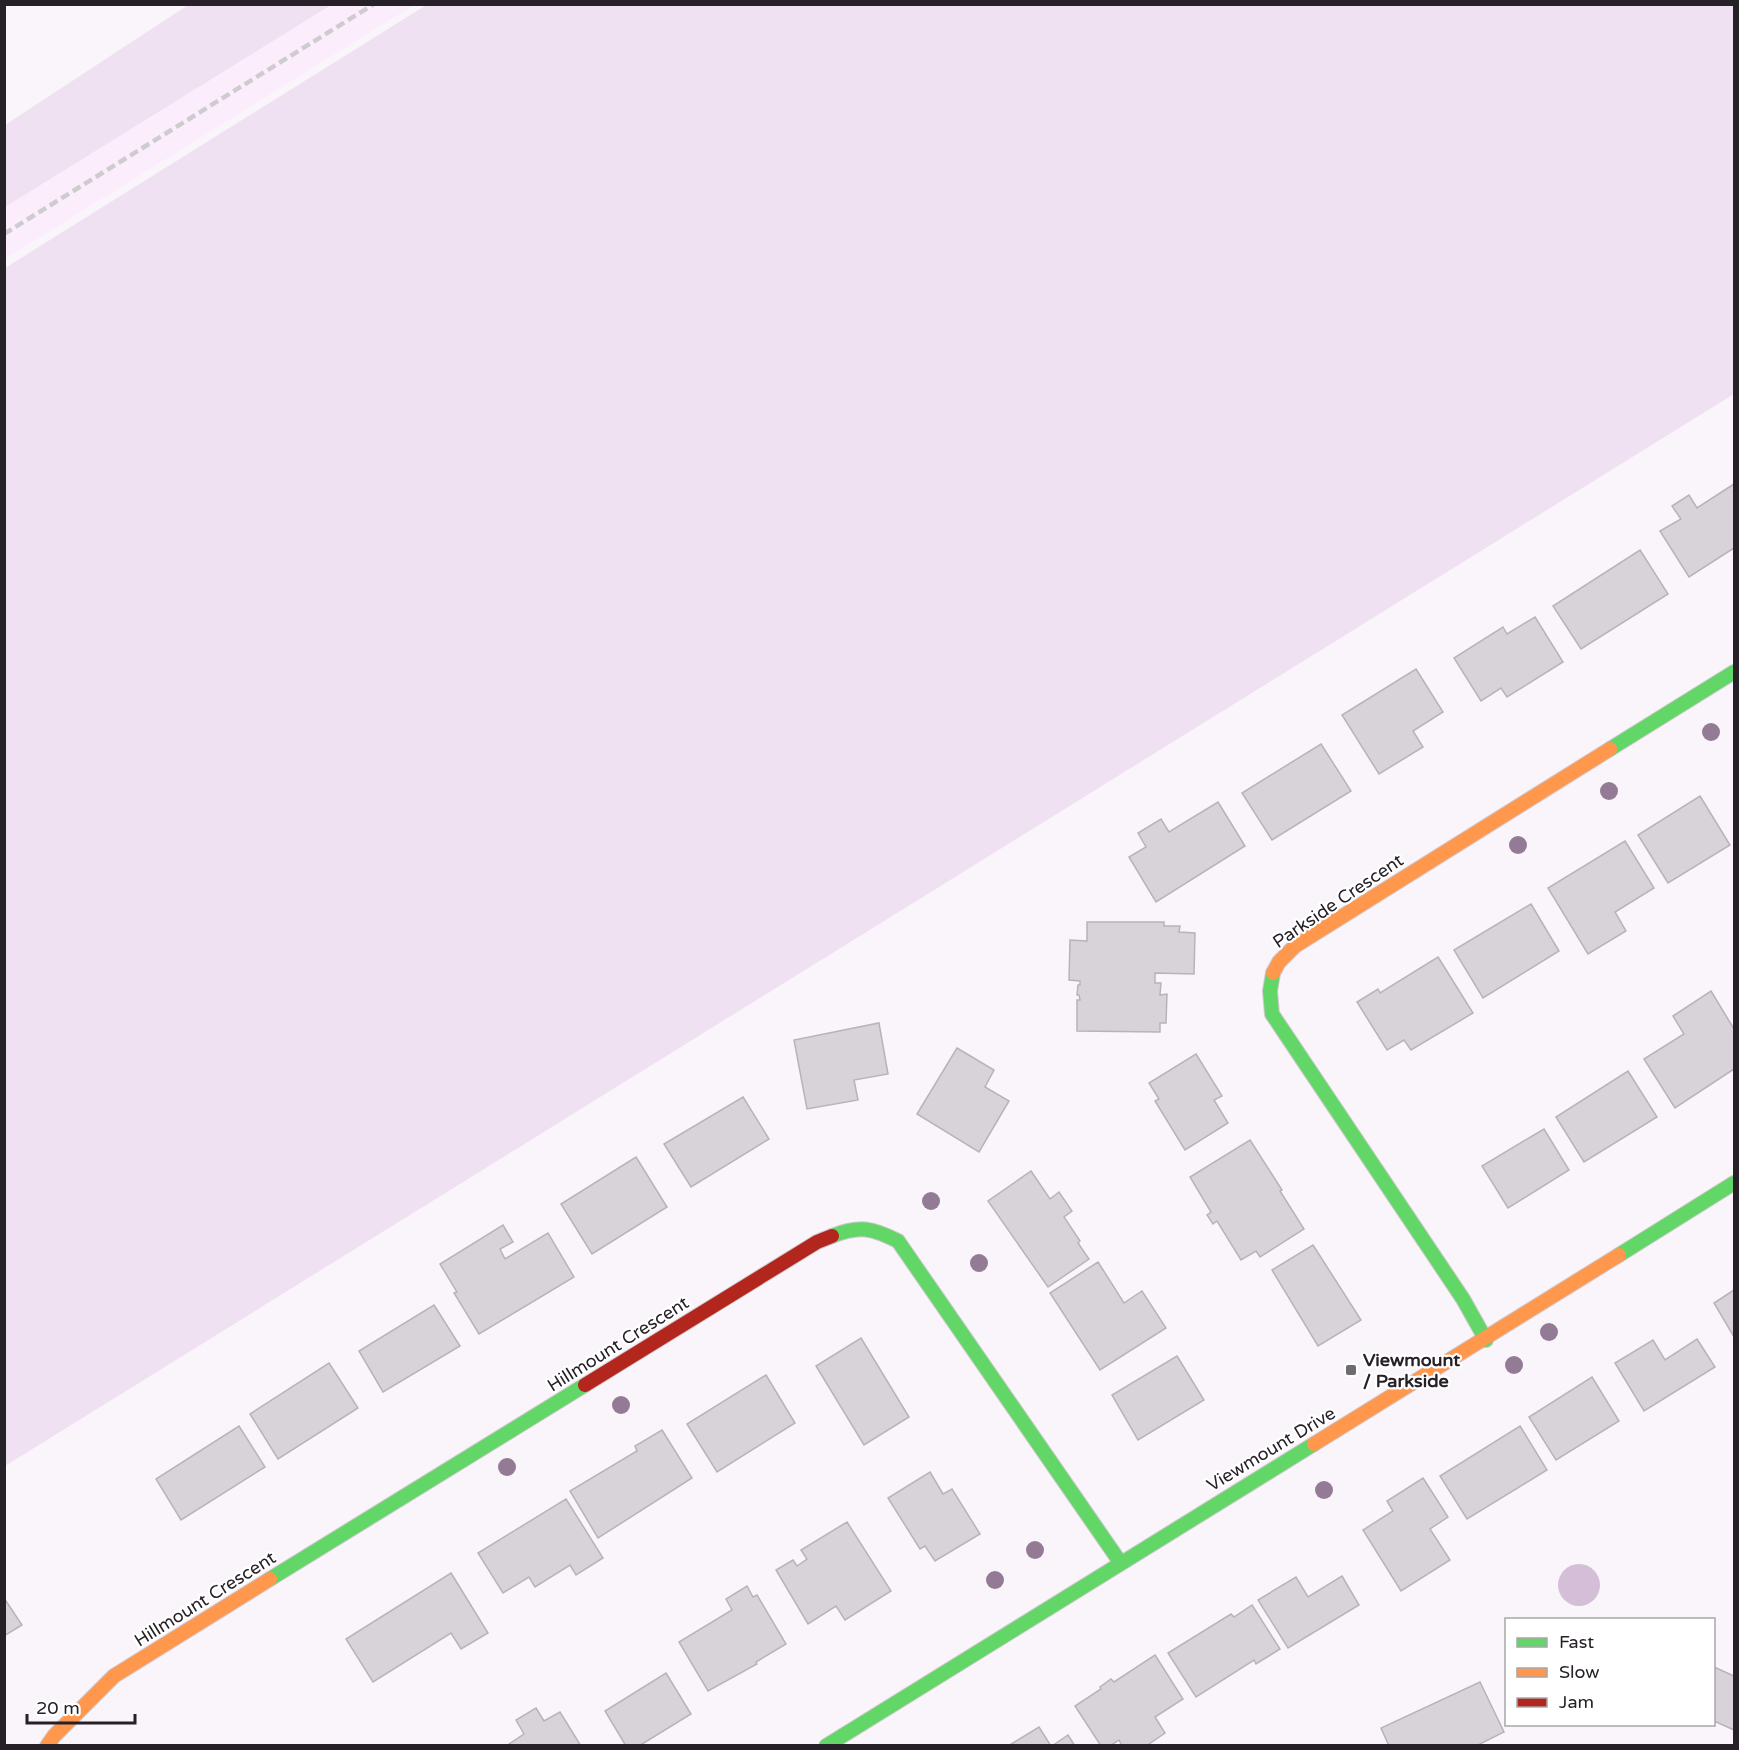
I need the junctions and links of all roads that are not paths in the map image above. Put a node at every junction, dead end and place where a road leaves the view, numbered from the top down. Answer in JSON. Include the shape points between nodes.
{"nodes":[{"id":1,"x":1734,"y":672,"type":"edge"},
{"id":2,"x":1734,"y":1183,"type":"edge"},
{"id":3,"x":1486,"y":1340,"type":"junction"},
{"id":4,"x":1120,"y":1562,"type":"junction"},
{"id":5,"x":47,"y":1746,"type":"edge"},
{"id":6,"x":826,"y":1746,"type":"edge"}],
"edges":[{"from":1,"to":3,"type":"street","name":"Parkside Crescent","via":[[1295,946],[1277,962],[1268,982],[1272,1014],[1463,1299]]},
{"from":2,"to":3,"type":"street","name":"Viewmount Drive"},
{"from":3,"to":4,"type":"street","name":"Viewmount Drive"},
{"from":4,"to":5,"type":"street","name":"Hillmount Crescent","via":[[898,1241],[878,1230],[856,1227],[817,1242],[114,1676]]},
{"from":4,"to":6,"type":"street","name":"Viewmount Drive"}]}
